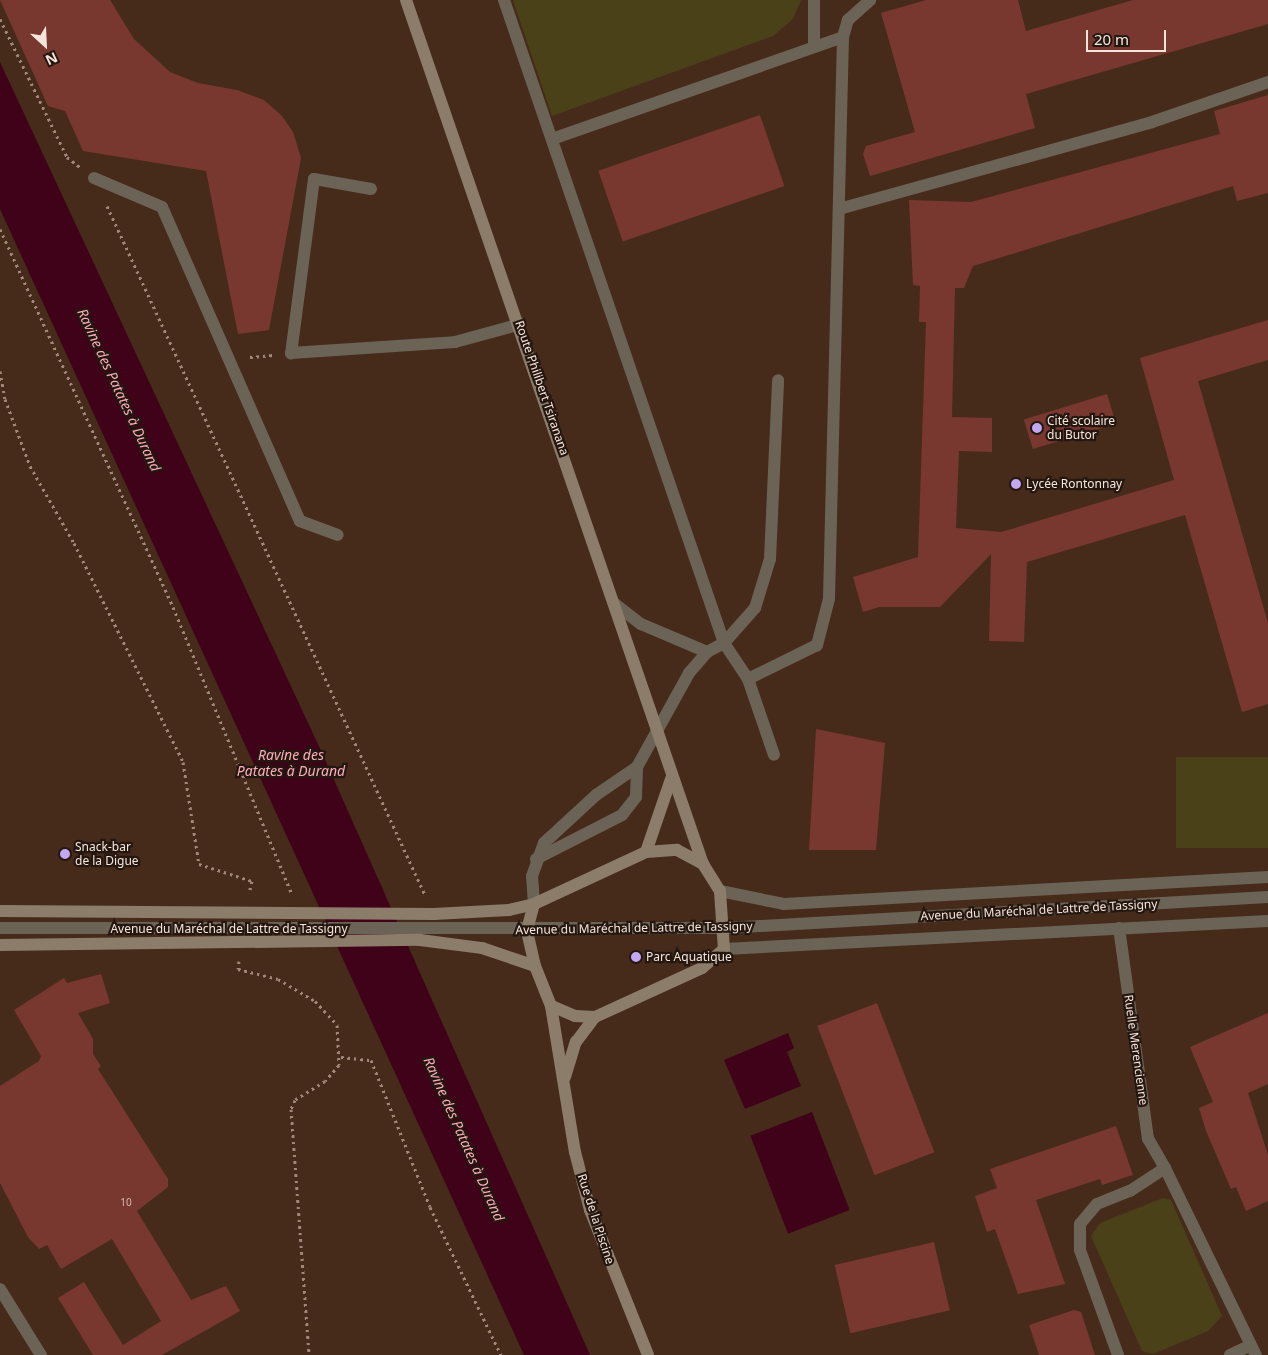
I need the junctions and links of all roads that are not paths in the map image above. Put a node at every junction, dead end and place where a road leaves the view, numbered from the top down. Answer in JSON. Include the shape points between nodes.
{"nodes":[{"id":1,"x":406,"y":0,"type":"edge"},
{"id":2,"x":504,"y":0,"type":"edge"},
{"id":3,"x":814,"y":0,"type":"edge"},
{"id":4,"x":870,"y":0,"type":"edge"},
{"id":5,"x":844,"y":37,"type":"junction"},
{"id":6,"x":814,"y":47,"type":"junction"},
{"id":7,"x":1268,"y":82,"type":"edge"},
{"id":8,"x":555,"y":138,"type":"junction"},
{"id":9,"x":94,"y":178,"type":"road end"},
{"id":10,"x":371,"y":189,"type":"dead end"},
{"id":11,"x":839,"y":209,"type":"junction"},
{"id":12,"x":521,"y":324,"type":"junction"},
{"id":13,"x":778,"y":380,"type":"dead end"},
{"id":14,"x":338,"y":535,"type":"dead end"},
{"id":15,"x":615,"y":604,"type":"junction"},
{"id":16,"x":724,"y":644,"type":"junction"},
{"id":17,"x":707,"y":652,"type":"junction"},
{"id":18,"x":748,"y":679,"type":"junction"},
{"id":19,"x":656,"y":732,"type":"junction"},
{"id":20,"x":774,"y":755,"type":"dead end"},
{"id":21,"x":636,"y":767,"type":"junction"},
{"id":22,"x":671,"y":779,"type":"junction"},
{"id":23,"x":646,"y":852,"type":"junction"},
{"id":24,"x":536,"y":859,"type":"junction"},
{"id":25,"x":703,"y":864,"type":"junction"},
{"id":26,"x":1268,"y":877,"type":"edge"},
{"id":27,"x":720,"y":891,"type":"junction"},
{"id":28,"x":1268,"y":897,"type":"edge"},
{"id":29,"x":534,"y":904,"type":"junction"},
{"id":30,"x":0,"y":911,"type":"edge"},
{"id":31,"x":1268,"y":921,"type":"edge"},
{"id":32,"x":0,"y":928,"type":"edge"},
{"id":33,"x":725,"y":928,"type":"junction"},
{"id":34,"x":1119,"y":928,"type":"junction"},
{"id":35,"x":527,"y":930,"type":"junction"},
{"id":36,"x":323,"y":934,"type":"junction"},
{"id":37,"x":418,"y":935,"type":"junction"},
{"id":38,"x":0,"y":945,"type":"edge"},
{"id":39,"x":724,"y":949,"type":"junction"},
{"id":40,"x":535,"y":966,"type":"junction"},
{"id":41,"x":551,"y":1006,"type":"junction"},
{"id":42,"x":595,"y":1017,"type":"junction"},
{"id":43,"x":565,"y":1077,"type":"junction"},
{"id":44,"x":1165,"y":1168,"type":"junction"},
{"id":45,"x":0,"y":1289,"type":"edge"},
{"id":46,"x":5,"y":1307,"type":"edge"},
{"id":47,"x":1253,"y":1350,"type":"edge"},
{"id":48,"x":41,"y":1355,"type":"edge"},
{"id":49,"x":648,"y":1355,"type":"edge"},
{"id":50,"x":1118,"y":1355,"type":"edge"},
{"id":51,"x":1230,"y":1355,"type":"edge"}],
"edges":[{"from":1,"to":12,"type":"main road","name":"Route Philibert Tsiranana"},
{"from":2,"to":8,"type":"street"},
{"from":3,"to":6,"type":"street"},
{"from":4,"to":5,"type":"street","via":[[848,20]]},
{"from":5,"to":6,"type":"street"},
{"from":5,"to":11,"type":"street"},
{"from":6,"to":8,"type":"street"},
{"from":7,"to":11,"type":"street","via":[[1152,122]]},
{"from":8,"to":16,"type":"street"},
{"from":9,"to":14,"type":"street","via":[[162,207],[300,521]]},
{"from":10,"to":12,"type":"street","via":[[314,178],[291,353],[455,342]]},
{"from":11,"to":18,"type":"street","via":[[829,599],[817,645]]},
{"from":12,"to":15,"type":"main road","name":"Route Philibert Tsiranana"},
{"from":13,"to":16,"type":"street","via":[[770,559],[755,608]]},
{"from":15,"to":17,"type":"street","via":[[641,624]]},
{"from":15,"to":19,"type":"main road","name":"Route Philibert Tsiranana"},
{"from":16,"to":17,"type":"street"},
{"from":16,"to":18,"type":"street"},
{"from":17,"to":19,"type":"street","via":[[689,673]]},
{"from":18,"to":20,"type":"street"},
{"from":19,"to":21,"type":"street"},
{"from":19,"to":22,"type":"main road","name":"Route Philibert Tsiranana"},
{"from":21,"to":24,"type":"street","via":[[596,795],[544,844]]},
{"from":21,"to":24,"type":"street","via":[[636,797],[622,815]]},
{"from":22,"to":23,"type":"main road"},
{"from":22,"to":25,"type":"main road","name":"Route Philibert Tsiranana"},
{"from":23,"to":25,"type":"main road","via":[[677,850]]},
{"from":23,"to":29,"type":"main road","name":"Avenue du Maréchal de Lattre de Tassigny"},
{"from":24,"to":29,"type":"street"},
{"from":25,"to":27,"type":"main road","name":"Route Philibert Tsiranana"},
{"from":26,"to":27,"type":"street","name":"Avenue du Maréchal de Lattre de Tassigny","via":[[784,904]]},
{"from":27,"to":33,"type":"main road"},
{"from":28,"to":33,"type":"street","name":"Avenue du Maréchal de Lattre de Tassigny"},
{"from":29,"to":30,"type":"main road","name":"Avenue du Maréchal de Lattre de Tassigny","via":[[434,914]]},
{"from":29,"to":35,"type":"main road"},
{"from":31,"to":34,"type":"street","name":"Avenue du Maréchal de Lattre de Tassigny"},
{"from":32,"to":36,"type":"street","name":"Avenue du Maréchal de Lattre de Tassigny"},
{"from":33,"to":35,"type":"street","name":"Avenue du Maréchal de Lattre de Tassigny"},
{"from":33,"to":39,"type":"main road"},
{"from":34,"to":39,"type":"street","name":"Avenue du Maréchal de Lattre de Tassigny"},
{"from":34,"to":44,"type":"street","name":"Ruelle Merencienne","via":[[1148,1140]]},
{"from":35,"to":37,"type":"street","name":"Avenue du Maréchal de Lattre de Tassigny"},
{"from":35,"to":40,"type":"main road","name":"Rue de la Piscine"},
{"from":36,"to":37,"type":"main road","name":"Avenue du Maréchal de Lattre de Tassigny"},
{"from":36,"to":38,"type":"main road","name":"Avenue du Maréchal de Lattre de Tassigny","via":[[243,941]]},
{"from":37,"to":40,"type":"main road","name":"Avenue du Maréchal de Lattre de Tassigny","via":[[482,948]]},
{"from":39,"to":42,"type":"main road","via":[[702,968]]},
{"from":40,"to":41,"type":"main road","name":"Rue de la Piscine"},
{"from":41,"to":42,"type":"main road","via":[[575,1016]]},
{"from":41,"to":43,"type":"main road","name":"Rue de la Piscine","via":[[554,1040]]},
{"from":42,"to":43,"type":"main road","name":"Rue de la Piscine","via":[[576,1042]]},
{"from":43,"to":49,"type":"main road","name":"Rue de la Piscine","via":[[574,1152],[590,1210]]},
{"from":44,"to":47,"type":"street","name":"Ruelle Merencienne"},
{"from":44,"to":50,"type":"street","via":[[1130,1191],[1097,1204],[1080,1224],[1080,1250]]},
{"from":45,"to":46,"type":"street"},
{"from":46,"to":48,"type":"street"},
{"from":47,"to":51,"type":"street","name":"Ruelle Merencienne"}]}
